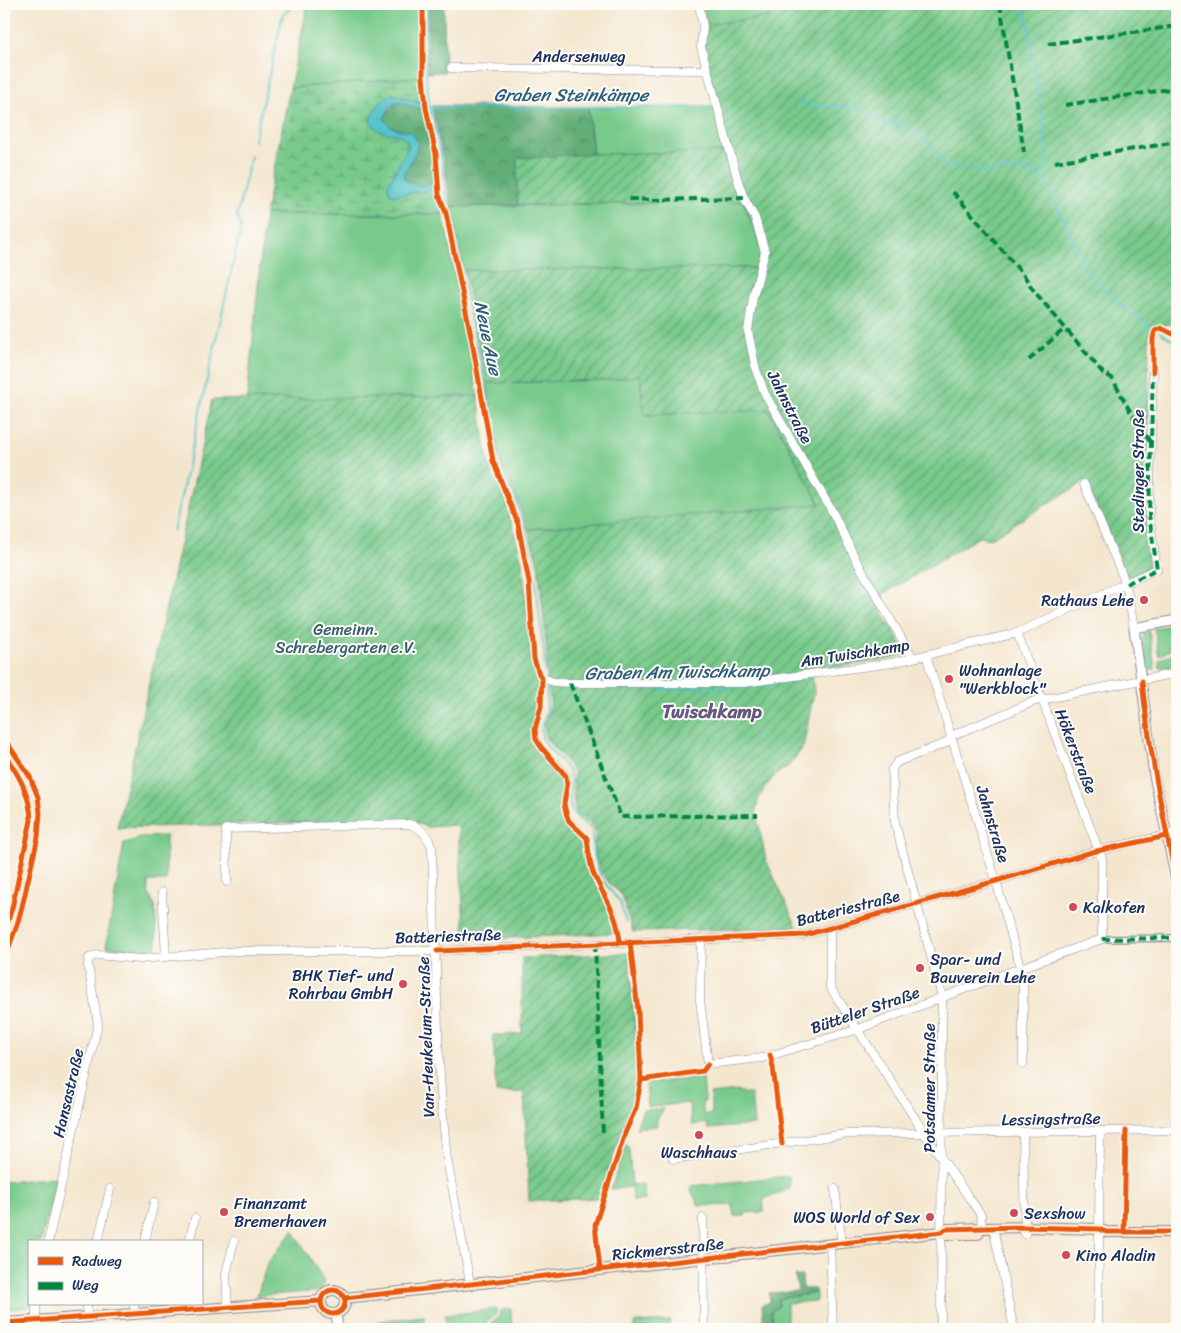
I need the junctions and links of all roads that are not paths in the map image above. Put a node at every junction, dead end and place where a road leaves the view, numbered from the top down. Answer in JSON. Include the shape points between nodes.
{"nodes":[{"id":1,"x":699,"y":4,"type":"edge"},
{"id":2,"x":451,"y":68,"type":"dead end"},
{"id":3,"x":707,"y":70,"type":"junction"},
{"id":4,"x":1153,"y":372,"type":"dead end"},
{"id":5,"x":1084,"y":484,"type":"dead end"},
{"id":6,"x":1157,"y":569,"type":"joint"},
{"id":7,"x":1126,"y":584,"type":"junction"},
{"id":8,"x":1177,"y":620,"type":"edge"},
{"id":9,"x":1134,"y":628,"type":"junction"},
{"id":10,"x":1017,"y":633,"type":"junction"},
{"id":11,"x":926,"y":654,"type":"junction"},
{"id":12,"x":913,"y":658,"type":"junction"},
{"id":13,"x":1177,"y":674,"type":"edge"},
{"id":14,"x":542,"y":678,"type":"dead end"},
{"id":15,"x":1142,"y":681,"type":"junction"},
{"id":16,"x":1041,"y":699,"type":"junction"},
{"id":17,"x":951,"y":736,"type":"junction"},
{"id":18,"x":4,"y":746,"type":"edge"},
{"id":19,"x":1177,"y":833,"type":"edge"},
{"id":20,"x":1167,"y":836,"type":"junction"},
{"id":21,"x":1099,"y":851,"type":"junction"},
{"id":22,"x":996,"y":881,"type":"junction"},
{"id":23,"x":227,"y":882,"type":"dead end"},
{"id":24,"x":1177,"y":884,"type":"edge"},
{"id":25,"x":162,"y":892,"type":"dead end"},
{"id":26,"x":916,"y":904,"type":"junction"},
{"id":27,"x":830,"y":929,"type":"junction"},
{"id":28,"x":1177,"y":938,"type":"edge"},
{"id":29,"x":701,"y":939,"type":"junction"},
{"id":30,"x":1102,"y":939,"type":"junction"},
{"id":31,"x":4,"y":946,"type":"edge"},
{"id":32,"x":437,"y":951,"type":"junction"},
{"id":33,"x":97,"y":955,"type":"joint"},
{"id":34,"x":166,"y":956,"type":"junction"},
{"id":35,"x":1020,"y":968,"type":"junction"},
{"id":36,"x":942,"y":997,"type":"junction"},
{"id":37,"x":856,"y":1030,"type":"junction"},
{"id":38,"x":1023,"y":1064,"type":"dead end"},
{"id":39,"x":1177,"y":1130,"type":"edge"},
{"id":40,"x":1100,"y":1132,"type":"junction"},
{"id":41,"x":1023,"y":1133,"type":"junction"},
{"id":42,"x":926,"y":1134,"type":"junction"},
{"id":43,"x":942,"y":1134,"type":"junction"},
{"id":44,"x":673,"y":1159,"type":"dead end"},
{"id":45,"x":942,"y":1159,"type":"junction"},
{"id":46,"x":110,"y":1189,"type":"dead end"},
{"id":47,"x":835,"y":1189,"type":"dead end"},
{"id":48,"x":154,"y":1202,"type":"dead end"},
{"id":49,"x":194,"y":1218,"type":"dead end"},
{"id":50,"x":703,"y":1218,"type":"dead end"},
{"id":51,"x":982,"y":1228,"type":"junction"},
{"id":52,"x":993,"y":1231,"type":"junction"},
{"id":53,"x":1025,"y":1231,"type":"junction"},
{"id":54,"x":942,"y":1232,"type":"junction"},
{"id":55,"x":1101,"y":1232,"type":"junction"},
{"id":56,"x":1177,"y":1232,"type":"edge"},
{"id":57,"x":48,"y":1240,"type":"edge"},
{"id":58,"x":98,"y":1240,"type":"edge"},
{"id":59,"x":145,"y":1240,"type":"edge"},
{"id":60,"x":190,"y":1240,"type":"edge"},
{"id":61,"x":234,"y":1242,"type":"dead end"},
{"id":62,"x":842,"y":1243,"type":"junction"},
{"id":63,"x":830,"y":1244,"type":"junction"},
{"id":64,"x":704,"y":1258,"type":"junction"},
{"id":65,"x":470,"y":1283,"type":"junction"},
{"id":66,"x":345,"y":1298,"type":"junction"},
{"id":67,"x":321,"y":1301,"type":"junction"},
{"id":68,"x":36,"y":1306,"type":"edge"},
{"id":69,"x":87,"y":1306,"type":"edge"},
{"id":70,"x":181,"y":1308,"type":"edge"},
{"id":71,"x":228,"y":1308,"type":"junction"},
{"id":72,"x":135,"y":1309,"type":"edge"},
{"id":73,"x":336,"y":1314,"type":"junction"},
{"id":74,"x":87,"y":1318,"type":"junction"},
{"id":75,"x":36,"y":1321,"type":"junction"},
{"id":76,"x":4,"y":1322,"type":"edge"},
{"id":77,"x":338,"y":1329,"type":"edge"},
{"id":78,"x":704,"y":1329,"type":"edge"},
{"id":79,"x":832,"y":1329,"type":"edge"},
{"id":80,"x":942,"y":1329,"type":"edge"},
{"id":81,"x":1014,"y":1329,"type":"edge"},
{"id":82,"x":1098,"y":1329,"type":"edge"}],
"edges":[{"from":1,"to":3,"type":"street","name":"Jahnstraße","via":[[703,27],[701,47]]},
{"from":2,"to":3,"type":"street","name":"Andersenweg"},
{"from":3,"to":12,"type":"street","name":"Jahnstraße","via":[[738,181],[755,218],[765,252],[748,331],[756,370],[765,394]]},
{"from":4,"to":6,"type":"street","name":"Stedinger Straße","via":[[1149,515]]},
{"from":5,"to":7,"type":"street"},
{"from":6,"to":7,"type":"street","name":"Am Twischkamp"},
{"from":7,"to":9,"type":"street"},
{"from":7,"to":10,"type":"street","name":"Am Twischkamp"},
{"from":8,"to":9,"type":"street"},
{"from":9,"to":15,"type":"street"},
{"from":10,"to":11,"type":"street","name":"Am Twischkamp"},
{"from":10,"to":16,"type":"street","name":"Hökerstraße"},
{"from":11,"to":12,"type":"street","name":"Am Twischkamp"},
{"from":11,"to":17,"type":"street","name":"Jahnstraße"},
{"from":12,"to":14,"type":"street","name":"Am Twischkamp","via":[[743,683],[570,684]]},
{"from":13,"to":15,"type":"street"},
{"from":15,"to":16,"type":"street"},
{"from":15,"to":20,"type":"street","via":[[1148,740]]},
{"from":16,"to":17,"type":"street"},
{"from":16,"to":21,"type":"street","name":"Hökerstraße"},
{"from":17,"to":22,"type":"street","name":"Jahnstraße"},
{"from":17,"to":26,"type":"street","name":"Potsdamer Straße","via":[[946,743],[895,764],[892,773],[895,823]]},
{"from":18,"to":31,"type":"main road","via":[[26,780],[33,798],[35,820],[17,906]]},
{"from":19,"to":20,"type":"street","name":"Batteriestraße"},
{"from":20,"to":21,"type":"street","name":"Batteriestraße"},
{"from":20,"to":24,"type":"street"},
{"from":21,"to":22,"type":"street","name":"Batteriestraße"},
{"from":21,"to":30,"type":"street","name":"Hökerstraße","via":[[1102,859]]},
{"from":22,"to":26,"type":"street","name":"Batteriestraße"},
{"from":22,"to":35,"type":"street","name":"Jahnstraße"},
{"from":23,"to":32,"type":"street","name":"Van-Heukelum-Straße","via":[[226,829],[414,825],[425,834],[432,848]]},
{"from":25,"to":34,"type":"street"},
{"from":26,"to":27,"type":"street","name":"Batteriestraße"},
{"from":26,"to":36,"type":"street","name":"Potsdamer Straße"},
{"from":27,"to":29,"type":"street","name":"Batteriestraße","via":[[805,935]]},
{"from":27,"to":37,"type":"street","via":[[830,988]]},
{"from":28,"to":30,"type":"street","name":"Bütteler Straße"},
{"from":29,"to":32,"type":"street","name":"Batteriestraße"},
{"from":29,"to":37,"type":"street","name":"Bütteler Straße","via":[[700,1000],[708,1064],[762,1058]]},
{"from":30,"to":35,"type":"street","name":"Bütteler Straße"},
{"from":32,"to":34,"type":"street","name":"Batteriestraße","via":[[237,951]]},
{"from":32,"to":65,"type":"street","name":"Van-Heukelum-Straße","via":[[439,1059],[447,1159]]},
{"from":33,"to":34,"type":"street","name":"Batteriestraße","via":[[140,959]]},
{"from":33,"to":57,"type":"street","name":"Hansastraße","via":[[89,958],[88,965],[98,1024]]},
{"from":35,"to":36,"type":"street","name":"Bütteler Straße"},
{"from":35,"to":38,"type":"street","name":"Jahnstraße","via":[[1023,977]]},
{"from":36,"to":37,"type":"street","name":"Bütteler Straße"},
{"from":36,"to":43,"type":"street","name":"Potsdamer Straße"},
{"from":37,"to":42,"type":"street"},
{"from":39,"to":40,"type":"street","name":"Lessingstraße"},
{"from":40,"to":41,"type":"street","name":"Lessingstraße"},
{"from":40,"to":55,"type":"street"},
{"from":41,"to":43,"type":"street","name":"Lessingstraße"},
{"from":41,"to":53,"type":"street"},
{"from":42,"to":43,"type":"street","name":"Lessingstraße"},
{"from":42,"to":44,"type":"street","name":"Lessingstraße","via":[[846,1134]]},
{"from":42,"to":45,"type":"street"},
{"from":43,"to":45,"type":"street","name":"Potsdamer Straße"},
{"from":45,"to":51,"type":"street","via":[[982,1215]]},
{"from":45,"to":54,"type":"street","name":"Potsdamer Straße"},
{"from":46,"to":58,"type":"street"},
{"from":47,"to":62,"type":"street"},
{"from":48,"to":59,"type":"street"},
{"from":49,"to":60,"type":"street"},
{"from":50,"to":64,"type":"street"},
{"from":51,"to":52,"type":"main road","name":"Rickmersstraße"},
{"from":51,"to":54,"type":"main road","name":"Rickmersstraße","via":[[946,1228]]},
{"from":52,"to":53,"type":"main road","name":"Rickmersstraße"},
{"from":52,"to":54,"type":"main road","name":"Rickmersstraße","via":[[947,1235]]},
{"from":52,"to":81,"type":"street"},
{"from":53,"to":55,"type":"main road","name":"Rickmersstraße"},
{"from":54,"to":62,"type":"main road","name":"Rickmersstraße"},
{"from":54,"to":80,"type":"street","name":"Potsdamer Straße"},
{"from":55,"to":56,"type":"main road","name":"Rickmersstraße"},
{"from":55,"to":82,"type":"street"},
{"from":61,"to":71,"type":"street","via":[[226,1274]]},
{"from":62,"to":63,"type":"main road","name":"Rickmersstraße"},
{"from":63,"to":64,"type":"main road","name":"Rickmersstraße"},
{"from":63,"to":79,"type":"street"},
{"from":64,"to":65,"type":"main road","name":"Rickmersstraße"},
{"from":64,"to":78,"type":"street"},
{"from":65,"to":66,"type":"main road","name":"Rickmersstraße"},
{"from":66,"to":67,"type":"main road","name":"Rickmersstraße","via":[[340,1292],[331,1290]]},
{"from":66,"to":73,"type":"main road","via":[[344,1308]]},
{"from":67,"to":71,"type":"main road","name":"Rickmersstraße"},
{"from":67,"to":73,"type":"main road","via":[[325,1312]]},
{"from":68,"to":75,"type":"street"},
{"from":69,"to":74,"type":"street"},
{"from":70,"to":71,"type":"main road","name":"Rickmersstraße"},
{"from":70,"to":72,"type":"main road","name":"Rickmersstraße"},
{"from":72,"to":74,"type":"main road","name":"Rickmersstraße"},
{"from":73,"to":77,"type":"street"},
{"from":74,"to":75,"type":"main road","name":"Rickmersstraße"},
{"from":75,"to":76,"type":"main road","name":"Rickmersstraße"}]}
